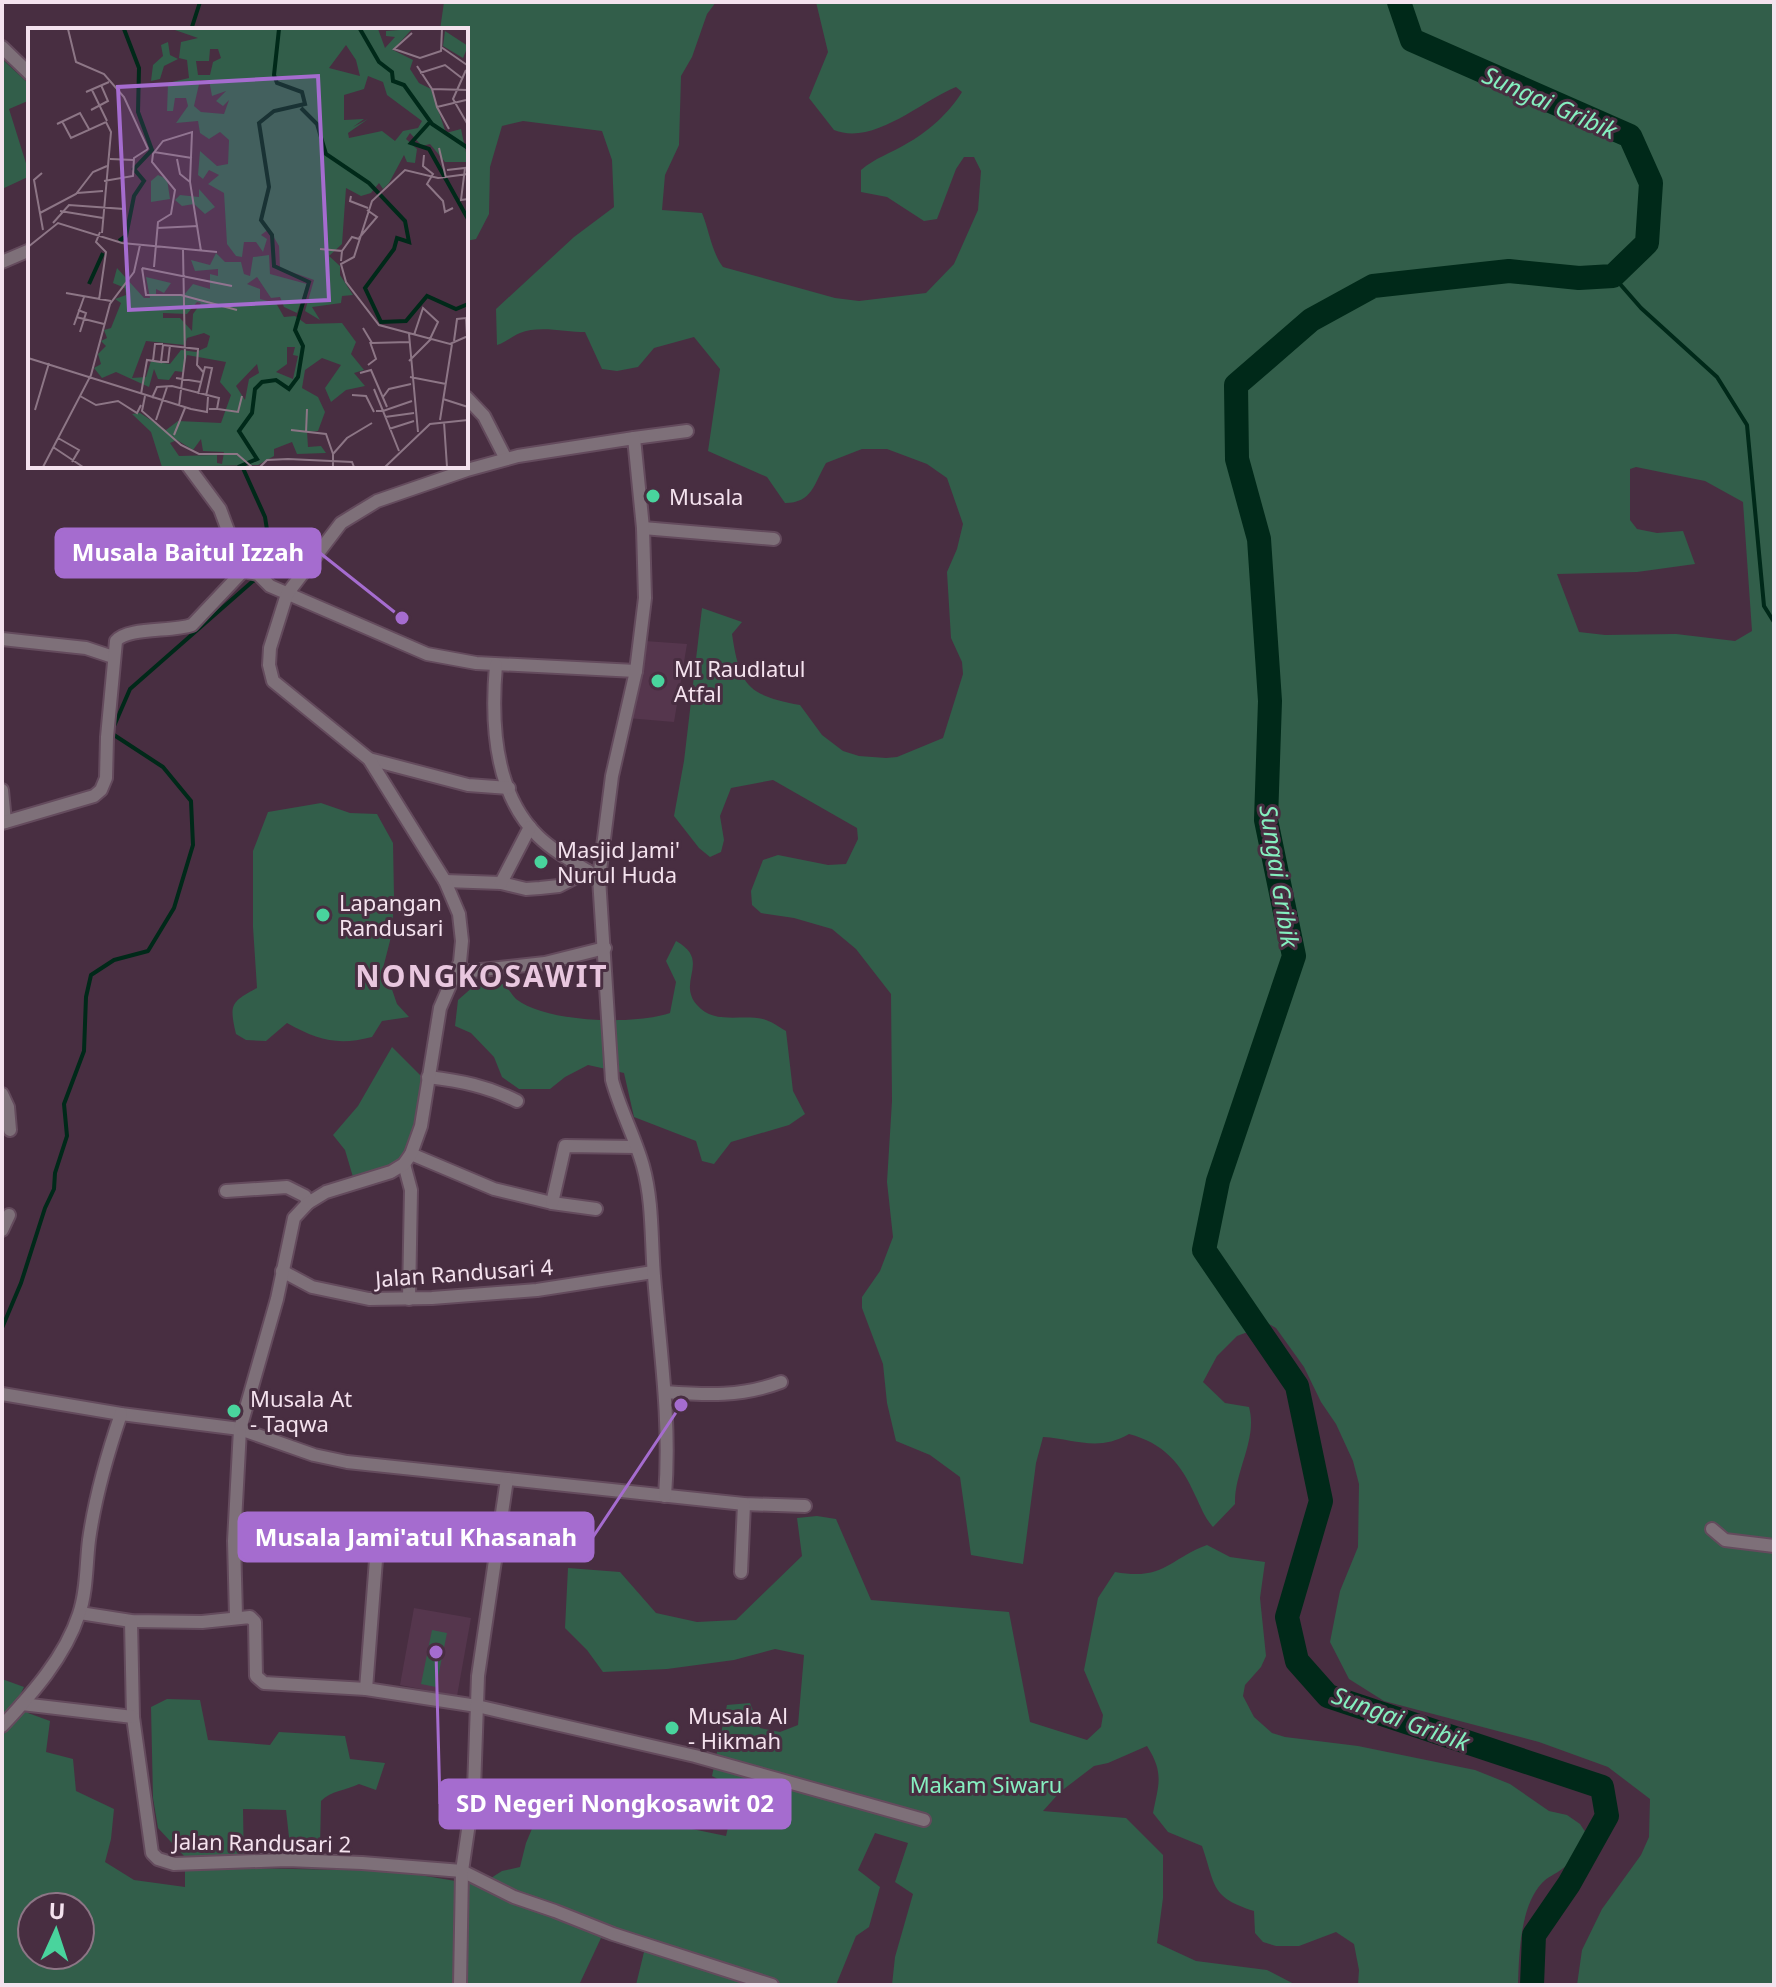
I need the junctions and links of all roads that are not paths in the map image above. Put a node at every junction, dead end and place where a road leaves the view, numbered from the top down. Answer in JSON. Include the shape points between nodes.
{"nodes":[{"id":1,"x":2,"y":47,"type":"edge"},
{"id":2,"x":28,"y":72,"type":"edge"},
{"id":3,"x":28,"y":251,"type":"edge"},
{"id":4,"x":2,"y":262,"type":"edge"},
{"id":5,"x":468,"y":399,"type":"edge"},
{"id":6,"x":687,"y":431,"type":"dead end"},
{"id":7,"x":634,"y":438,"type":"junction"},
{"id":8,"x":506,"y":459,"type":"junction"},
{"id":9,"x":189,"y":468,"type":"edge"},
{"id":10,"x":643,"y":528,"type":"junction"},
{"id":11,"x":774,"y":539,"type":"dead end"},
{"id":12,"x":243,"y":571,"type":"junction"},
{"id":13,"x":287,"y":594,"type":"junction"},
{"id":14,"x":2,"y":639,"type":"edge"},
{"id":15,"x":113,"y":657,"type":"junction"},
{"id":16,"x":496,"y":665,"type":"junction"},
{"id":17,"x":636,"y":671,"type":"junction"},
{"id":18,"x":369,"y":759,"type":"junction"},
{"id":19,"x":509,"y":788,"type":"junction"},
{"id":20,"x":2,"y":790,"type":"edge"},
{"id":21,"x":4,"y":822,"type":"edge"},
{"id":22,"x":530,"y":827,"type":"junction"},
{"id":23,"x":594,"y":875,"type":"junction"},
{"id":24,"x":445,"y":881,"type":"junction"},
{"id":25,"x":501,"y":883,"type":"junction"},
{"id":26,"x":605,"y":948,"type":"junction"},
{"id":27,"x":454,"y":973,"type":"junction"},
{"id":28,"x":428,"y":1077,"type":"junction"},
{"id":29,"x":2,"y":1094,"type":"edge"},
{"id":30,"x":517,"y":1101,"type":"dead end"},
{"id":31,"x":10,"y":1130,"type":"dead end"},
{"id":32,"x":636,"y":1147,"type":"junction"},
{"id":33,"x":408,"y":1159,"type":"junction"},
{"id":34,"x":226,"y":1191,"type":"dead end"},
{"id":35,"x":308,"y":1203,"type":"junction"},
{"id":36,"x":552,"y":1203,"type":"junction"},
{"id":37,"x":596,"y":1209,"type":"dead end"},
{"id":38,"x":9,"y":1215,"type":"dead end"},
{"id":39,"x":2,"y":1230,"type":"edge"},
{"id":40,"x":282,"y":1271,"type":"junction"},
{"id":41,"x":653,"y":1272,"type":"junction"},
{"id":42,"x":409,"y":1299,"type":"junction"},
{"id":43,"x":781,"y":1382,"type":"dead end"},
{"id":44,"x":665,"y":1392,"type":"junction"},
{"id":45,"x":2,"y":1394,"type":"edge"},
{"id":46,"x":121,"y":1414,"type":"junction"},
{"id":47,"x":240,"y":1429,"type":"junction"},
{"id":48,"x":507,"y":1479,"type":"junction"},
{"id":49,"x":665,"y":1496,"type":"junction"},
{"id":50,"x":744,"y":1504,"type":"junction"},
{"id":51,"x":805,"y":1506,"type":"dead end"},
{"id":52,"x":1712,"y":1529,"type":"dead end"},
{"id":53,"x":378,"y":1534,"type":"dead end"},
{"id":54,"x":1774,"y":1546,"type":"edge"},
{"id":55,"x":741,"y":1572,"type":"dead end"},
{"id":56,"x":80,"y":1613,"type":"junction"},
{"id":57,"x":236,"y":1616,"type":"junction"},
{"id":58,"x":131,"y":1621,"type":"junction"},
{"id":59,"x":366,"y":1689,"type":"junction"},
{"id":60,"x":22,"y":1704,"type":"junction"},
{"id":61,"x":477,"y":1706,"type":"junction"},
{"id":62,"x":133,"y":1717,"type":"junction"},
{"id":63,"x":2,"y":1726,"type":"edge"},
{"id":64,"x":924,"y":1820,"type":"dead end"},
{"id":65,"x":462,"y":1871,"type":"junction"},
{"id":66,"x":460,"y":1985,"type":"edge"},
{"id":67,"x":772,"y":1985,"type":"edge"}],
"edges":[{"from":1,"to":2,"type":"street"},
{"from":3,"to":4,"type":"street"},
{"from":5,"to":8,"type":"street","via":[[484,416]]},
{"from":6,"to":7,"type":"street"},
{"from":7,"to":8,"type":"street"},
{"from":7,"to":10,"type":"street"},
{"from":8,"to":13,"type":"street","via":[[377,501],[341,523]]},
{"from":9,"to":12,"type":"street","via":[[220,509]]},
{"from":10,"to":11,"type":"street"},
{"from":10,"to":17,"type":"street","via":[[645,598]]},
{"from":12,"to":13,"type":"street"},
{"from":12,"to":15,"type":"street","via":[[192,625],[123,634]]},
{"from":13,"to":16,"type":"street","via":[[427,654]]},
{"from":13,"to":18,"type":"street","via":[[270,648],[273,681]]},
{"from":14,"to":15,"type":"street","via":[[86,648]]},
{"from":15,"to":21,"type":"street","via":[[101,790]]},
{"from":16,"to":17,"type":"street"},
{"from":16,"to":19,"type":"street","via":[[494,722]]},
{"from":17,"to":23,"type":"street"},
{"from":18,"to":19,"type":"street","via":[[468,785]]},
{"from":18,"to":24,"type":"street"},
{"from":19,"to":22,"type":"street"},
{"from":20,"to":21,"type":"street"},
{"from":22,"to":23,"type":"street"},
{"from":22,"to":25,"type":"street"},
{"from":23,"to":25,"type":"street","via":[[526,889]]},
{"from":23,"to":26,"type":"street"},
{"from":24,"to":25,"type":"street"},
{"from":24,"to":27,"type":"street","via":[[461,929],[462,953]]},
{"from":26,"to":27,"type":"street","via":[[545,963]]},
{"from":26,"to":32,"type":"street","via":[[612,1080]]},
{"from":27,"to":28,"type":"street","via":[[440,1008]]},
{"from":28,"to":30,"type":"street","via":[[472,1083]]},
{"from":28,"to":33,"type":"street","via":[[421,1126]]},
{"from":29,"to":31,"type":"street"},
{"from":32,"to":36,"type":"street","via":[[565,1146]]},
{"from":32,"to":41,"type":"street","via":[[649,1195]]},
{"from":33,"to":35,"type":"street","via":[[391,1172],[326,1192]]},
{"from":33,"to":36,"type":"street"},
{"from":33,"to":42,"type":"street"},
{"from":34,"to":35,"type":"street","via":[[287,1187]]},
{"from":35,"to":40,"type":"street","via":[[294,1218]]},
{"from":36,"to":37,"type":"street"},
{"from":38,"to":39,"type":"street"},
{"from":40,"to":42,"type":"street","name":"Jalan Randusari 4","via":[[336,1293]]},
{"from":40,"to":47,"type":"street"},
{"from":41,"to":42,"type":"street","name":"Jalan Randusari 4","via":[[537,1290]]},
{"from":41,"to":44,"type":"street"},
{"from":43,"to":44,"type":"street","via":[[733,1394]]},
{"from":44,"to":49,"type":"street"},
{"from":45,"to":46,"type":"street"},
{"from":46,"to":47,"type":"street"},
{"from":46,"to":56,"type":"street","via":[[97,1495]]},
{"from":47,"to":48,"type":"street","via":[[335,1460]]},
{"from":47,"to":57,"type":"street"},
{"from":48,"to":49,"type":"street"},
{"from":48,"to":61,"type":"street"},
{"from":49,"to":50,"type":"street"},
{"from":50,"to":51,"type":"street"},
{"from":50,"to":55,"type":"street"},
{"from":52,"to":54,"type":"street","via":[[1725,1540]]},
{"from":53,"to":59,"type":"street"},
{"from":56,"to":58,"type":"street"},
{"from":56,"to":60,"type":"street","via":[[62,1651]]},
{"from":57,"to":58,"type":"street","via":[[202,1622]]},
{"from":57,"to":59,"type":"street","via":[[255,1622],[260,1682]]},
{"from":58,"to":62,"type":"street","name":"Jalan Randusari 2"},
{"from":59,"to":61,"type":"street"},
{"from":60,"to":62,"type":"street"},
{"from":60,"to":63,"type":"street"},
{"from":61,"to":64,"type":"street","via":[[695,1756]]},
{"from":61,"to":65,"type":"street","via":[[474,1789]]},
{"from":62,"to":65,"type":"street","name":"Jalan Randusari 2","via":[[152,1853],[158,1859],[174,1864],[347,1862]]},
{"from":65,"to":66,"type":"street"},
{"from":65,"to":67,"type":"street","via":[[613,1934]]}]}
